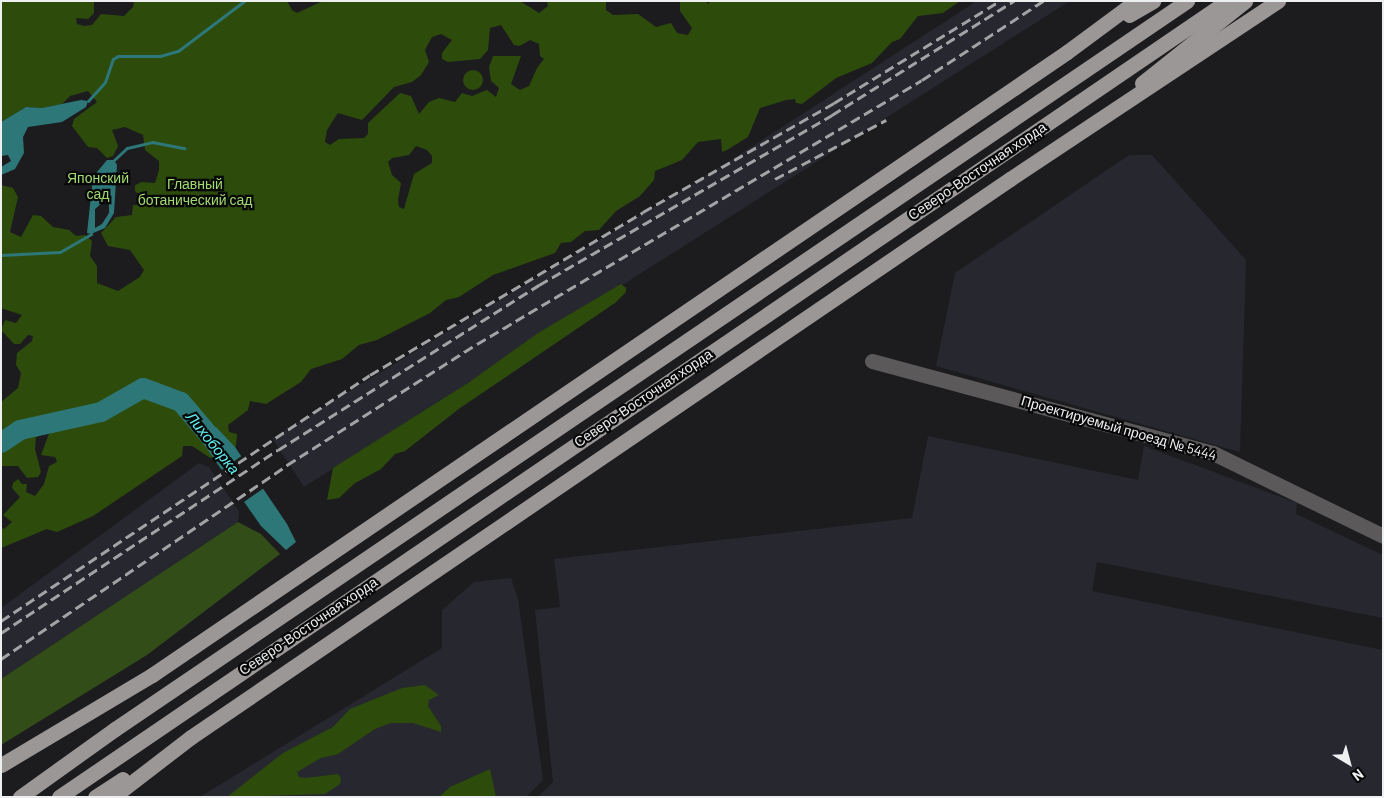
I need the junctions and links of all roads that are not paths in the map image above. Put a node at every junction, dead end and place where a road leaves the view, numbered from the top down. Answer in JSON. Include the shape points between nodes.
{"nodes":[{"id":1,"x":1136,"y":1,"type":"edge"},
{"id":2,"x":1153,"y":1,"type":"edge"},
{"id":3,"x":1187,"y":1,"type":"edge"},
{"id":4,"x":1227,"y":1,"type":"edge"},
{"id":5,"x":1245,"y":1,"type":"edge"},
{"id":6,"x":1278,"y":1,"type":"edge"},
{"id":7,"x":1067,"y":52,"type":"junction"},
{"id":8,"x":1082,"y":131,"type":"junction"},
{"id":9,"x":872,"y":360,"type":"dead end"},
{"id":10,"x":1383,"y":536,"type":"edge"},
{"id":11,"x":191,"y":737,"type":"junction"},
{"id":12,"x":1,"y":766,"type":"edge"},
{"id":13,"x":20,"y":797,"type":"edge"},
{"id":14,"x":59,"y":797,"type":"edge"},
{"id":15,"x":94,"y":797,"type":"edge"},
{"id":16,"x":113,"y":797,"type":"edge"}],
"edges":[{"from":1,"to":7,"type":"main road"},
{"from":2,"to":7,"type":"main road"},
{"from":3,"to":13,"type":"main road","name":"Северо-Восточная хорда"},
{"from":4,"to":14,"type":"main road","name":"Северо-Восточная хорда"},
{"from":5,"to":8,"type":"main road"},
{"from":6,"to":8,"type":"main road"},
{"from":7,"to":12,"type":"main road","via":[[152,674]]},
{"from":8,"to":11,"type":"main road"},
{"from":9,"to":10,"type":"street","name":"Проектируемый проезд № 5444","via":[[1213,453]]},
{"from":11,"to":15,"type":"main road"},
{"from":11,"to":16,"type":"main road"}]}
